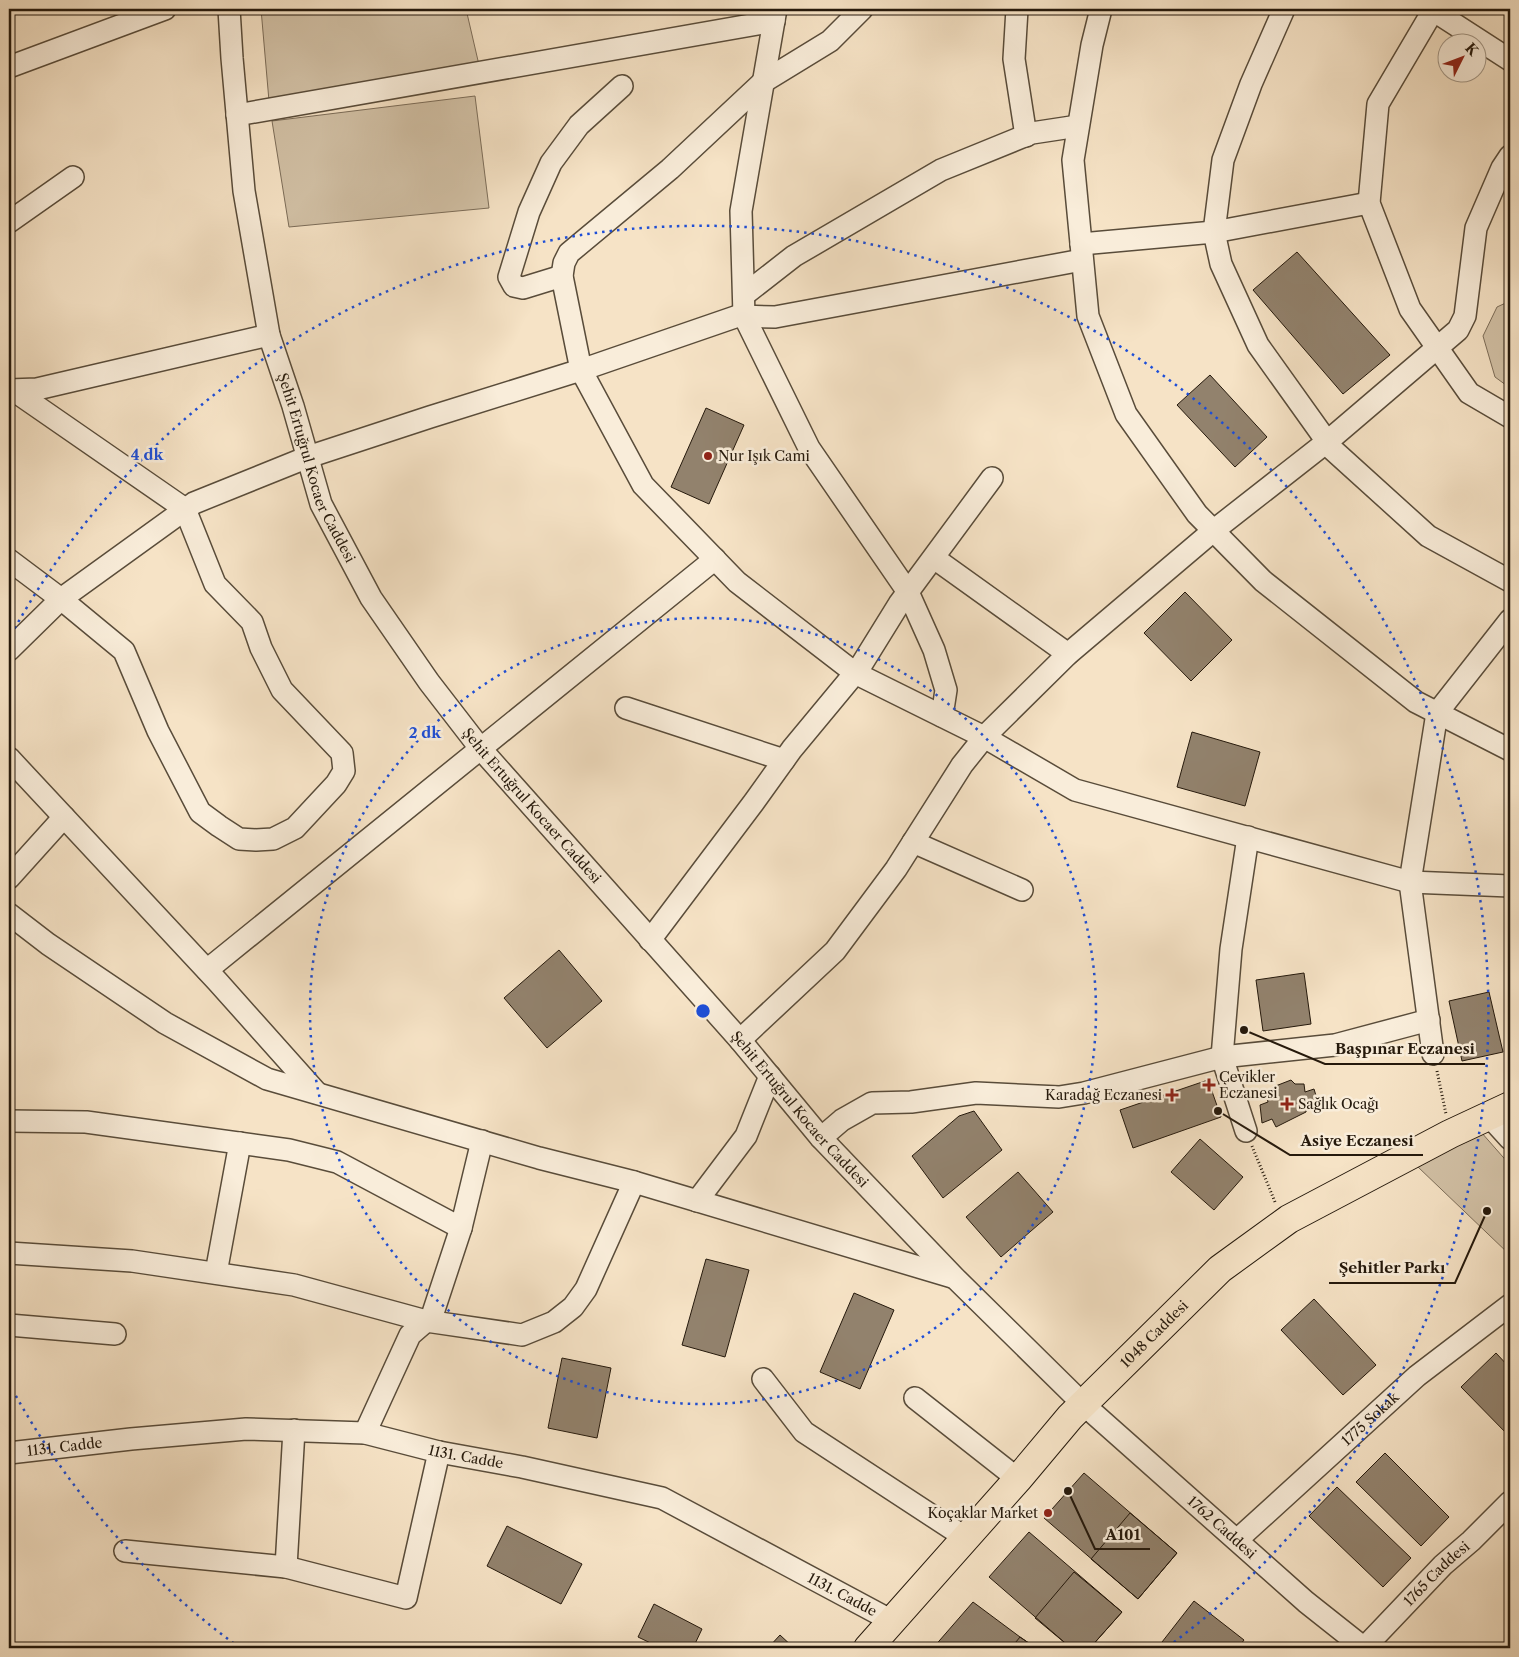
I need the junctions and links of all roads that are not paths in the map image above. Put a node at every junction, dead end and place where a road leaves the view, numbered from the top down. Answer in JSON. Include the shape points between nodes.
{"nodes":[{"id":1,"x":165,"y":9,"type":"edge"},
{"id":2,"x":229,"y":9,"type":"edge"},
{"id":3,"x":862,"y":9,"type":"edge"},
{"id":4,"x":1017,"y":9,"type":"edge"},
{"id":5,"x":1100,"y":9,"type":"edge"},
{"id":6,"x":1284,"y":9,"type":"edge"},
{"id":7,"x":1433,"y":9,"type":"edge"},
{"id":8,"x":775,"y":15,"type":"edge"},
{"id":9,"x":1510,"y":60,"type":"edge"},
{"id":10,"x":9,"y":66,"type":"edge"},
{"id":11,"x":763,"y":82,"type":"junction"},
{"id":12,"x":622,"y":86,"type":"dead end"},
{"id":13,"x":237,"y":116,"type":"junction"},
{"id":14,"x":1078,"y":126,"type":"junction"},
{"id":15,"x":1026,"y":136,"type":"junction"},
{"id":16,"x":1510,"y":156,"type":"edge"},
{"id":17,"x":73,"y":177,"type":"dead end"},
{"id":18,"x":1369,"y":203,"type":"junction"},
{"id":19,"x":9,"y":222,"type":"edge"},
{"id":20,"x":1214,"y":232,"type":"junction"},
{"id":21,"x":1082,"y":252,"type":"junction"},
{"id":22,"x":562,"y":276,"type":"junction"},
{"id":23,"x":744,"y":295,"type":"junction"},
{"id":24,"x":744,"y":316,"type":"junction"},
{"id":25,"x":269,"y":334,"type":"junction"},
{"id":26,"x":1436,"y":348,"type":"junction"},
{"id":27,"x":581,"y":370,"type":"junction"},
{"id":28,"x":11,"y":390,"type":"edge"},
{"id":29,"x":1510,"y":417,"type":"edge"},
{"id":30,"x":1328,"y":441,"type":"junction"},
{"id":31,"x":308,"y":457,"type":"junction"},
{"id":32,"x":992,"y":478,"type":"dead end"},
{"id":33,"x":185,"y":509,"type":"junction"},
{"id":34,"x":1213,"y":530,"type":"junction"},
{"id":35,"x":934,"y":558,"type":"junction"},
{"id":36,"x":715,"y":559,"type":"junction"},
{"id":37,"x":9,"y":560,"type":"edge"},
{"id":38,"x":1510,"y":581,"type":"edge"},
{"id":39,"x":908,"y":592,"type":"junction"},
{"id":40,"x":61,"y":599,"type":"junction"},
{"id":41,"x":1510,"y":620,"type":"edge"},
{"id":42,"x":9,"y":650,"type":"edge"},
{"id":43,"x":1068,"y":654,"type":"junction"},
{"id":44,"x":855,"y":673,"type":"junction"},
{"id":45,"x":626,"y":708,"type":"dead end"},
{"id":46,"x":1437,"y":713,"type":"junction"},
{"id":47,"x":942,"y":716,"type":"junction"},
{"id":48,"x":984,"y":737,"type":"junction"},
{"id":49,"x":480,"y":748,"type":"junction"},
{"id":50,"x":1510,"y":750,"type":"edge"},
{"id":51,"x":9,"y":758,"type":"edge"},
{"id":52,"x":784,"y":760,"type":"junction"},
{"id":53,"x":64,"y":818,"type":"junction"},
{"id":54,"x":1248,"y":837,"type":"junction"},
{"id":55,"x":914,"y":842,"type":"junction"},
{"id":56,"x":9,"y":878,"type":"edge"},
{"id":57,"x":1410,"y":882,"type":"junction"},
{"id":58,"x":1510,"y":886,"type":"edge"},
{"id":59,"x":1022,"y":890,"type":"dead end"},
{"id":60,"x":9,"y":914,"type":"edge"},
{"id":61,"x":650,"y":940,"type":"junction"},
{"id":62,"x":207,"y":970,"type":"junction"},
{"id":63,"x":1429,"y":1020,"type":"junction"},
{"id":64,"x":740,"y":1040,"type":"junction"},
{"id":65,"x":1434,"y":1054,"type":"road end"},
{"id":66,"x":1222,"y":1057,"type":"junction"},
{"id":67,"x":770,"y":1076,"type":"junction"},
{"id":68,"x":317,"y":1093,"type":"junction"},
{"id":69,"x":1500,"y":1111,"type":"edge"},
{"id":70,"x":9,"y":1121,"type":"edge"},
{"id":71,"x":1246,"y":1131,"type":"road end"},
{"id":72,"x":821,"y":1138,"type":"junction"},
{"id":73,"x":1510,"y":1138,"type":"edge"},
{"id":74,"x":482,"y":1141,"type":"junction"},
{"id":75,"x":240,"y":1143,"type":"junction"},
{"id":76,"x":634,"y":1182,"type":"junction"},
{"id":77,"x":697,"y":1201,"type":"junction"},
{"id":78,"x":461,"y":1228,"type":"junction"},
{"id":79,"x":9,"y":1253,"type":"edge"},
{"id":80,"x":216,"y":1273,"type":"junction"},
{"id":81,"x":955,"y":1278,"type":"junction"},
{"id":82,"x":1510,"y":1305,"type":"edge"},
{"id":83,"x":426,"y":1321,"type":"junction"},
{"id":84,"x":9,"y":1325,"type":"edge"},
{"id":85,"x":115,"y":1334,"type":"dead end"},
{"id":86,"x":763,"y":1379,"type":"dead end"},
{"id":87,"x":915,"y":1398,"type":"dead end"},
{"id":88,"x":1083,"y":1404,"type":"junction"},
{"id":89,"x":294,"y":1430,"type":"junction"},
{"id":90,"x":365,"y":1433,"type":"junction"},
{"id":91,"x":439,"y":1452,"type":"junction"},
{"id":92,"x":9,"y":1453,"type":"edge"},
{"id":93,"x":1018,"y":1479,"type":"junction"},
{"id":94,"x":1510,"y":1502,"type":"edge"},
{"id":95,"x":966,"y":1538,"type":"junction"},
{"id":96,"x":1237,"y":1540,"type":"junction"},
{"id":97,"x":125,"y":1551,"type":"dead end"},
{"id":98,"x":286,"y":1567,"type":"junction"},
{"id":99,"x":892,"y":1621,"type":"junction"},
{"id":100,"x":873,"y":1646,"type":"edge"},
{"id":101,"x":1364,"y":1648,"type":"edge"}],
"edges":[{"from":1,"to":10,"type":"street"},
{"from":2,"to":13,"type":"street","name":"Şehit Ertuğrul Kocaer Caddesi"},
{"from":3,"to":11,"type":"street","via":[[830,41]]},
{"from":4,"to":15,"type":"street","via":[[1014,59]]},
{"from":5,"to":14,"type":"street"},
{"from":6,"to":20,"type":"street","via":[[1251,84],[1223,160]]},
{"from":7,"to":9,"type":"street"},
{"from":7,"to":18,"type":"street","via":[[1378,104]]},
{"from":8,"to":11,"type":"street"},
{"from":8,"to":13,"type":"street"},
{"from":11,"to":22,"type":"street","via":[[670,169],[569,253]]},
{"from":11,"to":23,"type":"street","via":[[742,211]]},
{"from":12,"to":22,"type":"street","via":[[579,125],[552,163],[528,212],[509,277],[514,286],[523,288]]},
{"from":13,"to":25,"type":"street","name":"Şehit Ertuğrul Kocaer Caddesi","via":[[244,191]]},
{"from":14,"to":15,"type":"street"},
{"from":14,"to":21,"type":"street","via":[[1073,160]]},
{"from":15,"to":23,"type":"street","via":[[934,174],[794,256]]},
{"from":16,"to":26,"type":"street","via":[[1476,228],[1465,316],[1458,330]]},
{"from":17,"to":19,"type":"street"},
{"from":18,"to":20,"type":"street"},
{"from":18,"to":26,"type":"street","via":[[1410,309]]},
{"from":20,"to":21,"type":"street"},
{"from":20,"to":30,"type":"street","via":[[1221,264],[1258,344]]},
{"from":21,"to":24,"type":"street","via":[[775,317]]},
{"from":21,"to":34,"type":"street","via":[[1088,316],[1126,414],[1197,514]]},
{"from":22,"to":27,"type":"street"},
{"from":23,"to":24,"type":"street"},
{"from":24,"to":27,"type":"street"},
{"from":24,"to":39,"type":"street","via":[[809,448]]},
{"from":25,"to":28,"type":"street","via":[[37,388]]},
{"from":25,"to":31,"type":"street","name":"Şehit Ertuğrul Kocaer Caddesi"},
{"from":26,"to":29,"type":"street","via":[[1469,393]]},
{"from":26,"to":30,"type":"street"},
{"from":27,"to":31,"type":"street"},
{"from":27,"to":36,"type":"street","via":[[643,485]]},
{"from":28,"to":33,"type":"street"},
{"from":30,"to":34,"type":"street"},
{"from":30,"to":38,"type":"street","via":[[1333,450],[1428,536]]},
{"from":31,"to":33,"type":"street"},
{"from":31,"to":49,"type":"street","name":"Şehit Ertuğrul Kocaer Caddesi","via":[[322,504],[371,598]]},
{"from":32,"to":35,"type":"street"},
{"from":33,"to":40,"type":"street"},
{"from":33,"to":40,"type":"street","via":[[215,584],[252,622],[282,690],[342,753],[344,771],[336,784],[295,828],[273,839],[239,839],[200,812],[158,731],[124,651]]},
{"from":34,"to":43,"type":"street"},
{"from":34,"to":46,"type":"street","via":[[1263,581],[1416,702]]},
{"from":35,"to":39,"type":"street"},
{"from":35,"to":43,"type":"street"},
{"from":36,"to":44,"type":"street","via":[[737,582]]},
{"from":36,"to":49,"type":"street"},
{"from":37,"to":40,"type":"street"},
{"from":39,"to":44,"type":"street"},
{"from":39,"to":47,"type":"street","via":[[934,650],[946,690]]},
{"from":40,"to":42,"type":"street"},
{"from":41,"to":46,"type":"street"},
{"from":43,"to":48,"type":"street"},
{"from":44,"to":47,"type":"street"},
{"from":44,"to":52,"type":"street"},
{"from":45,"to":52,"type":"street"},
{"from":46,"to":50,"type":"street"},
{"from":46,"to":57,"type":"street"},
{"from":47,"to":48,"type":"street"},
{"from":48,"to":54,"type":"street","via":[[1075,790]]},
{"from":48,"to":55,"type":"street","via":[[962,765]]},
{"from":49,"to":61,"type":"street","name":"Şehit Ertuğrul Kocaer Caddesi"},
{"from":49,"to":62,"type":"street"},
{"from":51,"to":53,"type":"street"},
{"from":52,"to":61,"type":"street"},
{"from":53,"to":56,"type":"street"},
{"from":53,"to":62,"type":"street"},
{"from":54,"to":57,"type":"street"},
{"from":54,"to":66,"type":"street","via":[[1231,949]]},
{"from":55,"to":59,"type":"street"},
{"from":55,"to":64,"type":"street","via":[[835,951]]},
{"from":57,"to":58,"type":"street"},
{"from":57,"to":63,"type":"street"},
{"from":60,"to":68,"type":"street","via":[[165,1023],[267,1079]]},
{"from":61,"to":64,"type":"street","name":"Şehit Ertuğrul Kocaer Caddesi"},
{"from":62,"to":68,"type":"street"},
{"from":63,"to":65,"type":"street"},
{"from":63,"to":66,"type":"street","via":[[1335,1045]]},
{"from":64,"to":67,"type":"street","name":"Şehit Ertuğrul Kocaer Caddesi"},
{"from":66,"to":71,"type":"street"},
{"from":66,"to":72,"type":"street","via":[[1059,1097],[976,1093],[911,1102],[872,1103],[842,1120]]},
{"from":67,"to":72,"type":"street","name":"Şehit Ertuğrul Kocaer Caddesi"},
{"from":67,"to":77,"type":"street","via":[[746,1136]]},
{"from":68,"to":74,"type":"street"},
{"from":69,"to":73,"type":"street"},
{"from":69,"to":88,"type":"main road","name":"1048 Caddesi","via":[[1283,1223],[1220,1269]]},
{"from":70,"to":75,"type":"street","via":[[86,1122]]},
{"from":72,"to":81,"type":"street","name":"Şehit Ertuğrul Kocaer Caddesi"},
{"from":74,"to":76,"type":"street"},
{"from":74,"to":78,"type":"street"},
{"from":75,"to":78,"type":"street","via":[[289,1150],[336,1162]]},
{"from":75,"to":80,"type":"street"},
{"from":76,"to":77,"type":"street"},
{"from":76,"to":83,"type":"street","via":[[586,1289],[573,1307],[554,1322],[522,1335]]},
{"from":77,"to":81,"type":"street"},
{"from":78,"to":83,"type":"street","via":[[432,1316]]},
{"from":79,"to":80,"type":"street","via":[[132,1260]]},
{"from":80,"to":83,"type":"street","via":[[294,1285]]},
{"from":81,"to":88,"type":"street","name":"Şehit Ertuğrul Kocaer Caddesi"},
{"from":82,"to":96,"type":"street","name":"1775 Sokak","via":[[1417,1376]]},
{"from":83,"to":90,"type":"street","via":[[410,1335]]},
{"from":84,"to":85,"type":"street"},
{"from":86,"to":95,"type":"street","via":[[804,1432]]},
{"from":87,"to":93,"type":"street"},
{"from":88,"to":93,"type":"main road","name":"1048 Caddesi"},
{"from":88,"to":96,"type":"street","name":"1762 Caddesi"},
{"from":89,"to":90,"type":"street","name":"1131. Cadde"},
{"from":89,"to":92,"type":"street","name":"1131. Cadde","via":[[236,1430],[131,1438]]},
{"from":89,"to":98,"type":"street"},
{"from":90,"to":91,"type":"street","name":"1131. Cadde"},
{"from":91,"to":98,"type":"street","via":[[406,1598]]},
{"from":91,"to":99,"type":"street","name":"1131. Cadde","via":[[662,1498]]},
{"from":93,"to":95,"type":"main road","name":"1048 Caddesi"},
{"from":94,"to":101,"type":"street","name":"1765 Caddesi","via":[[1443,1565]]},
{"from":95,"to":99,"type":"main road","name":"1048 Caddesi"},
{"from":96,"to":101,"type":"street","name":"1762 Caddesi","via":[[1306,1602]]},
{"from":97,"to":98,"type":"street"},
{"from":99,"to":100,"type":"main road","name":"1048 Caddesi"}]}
